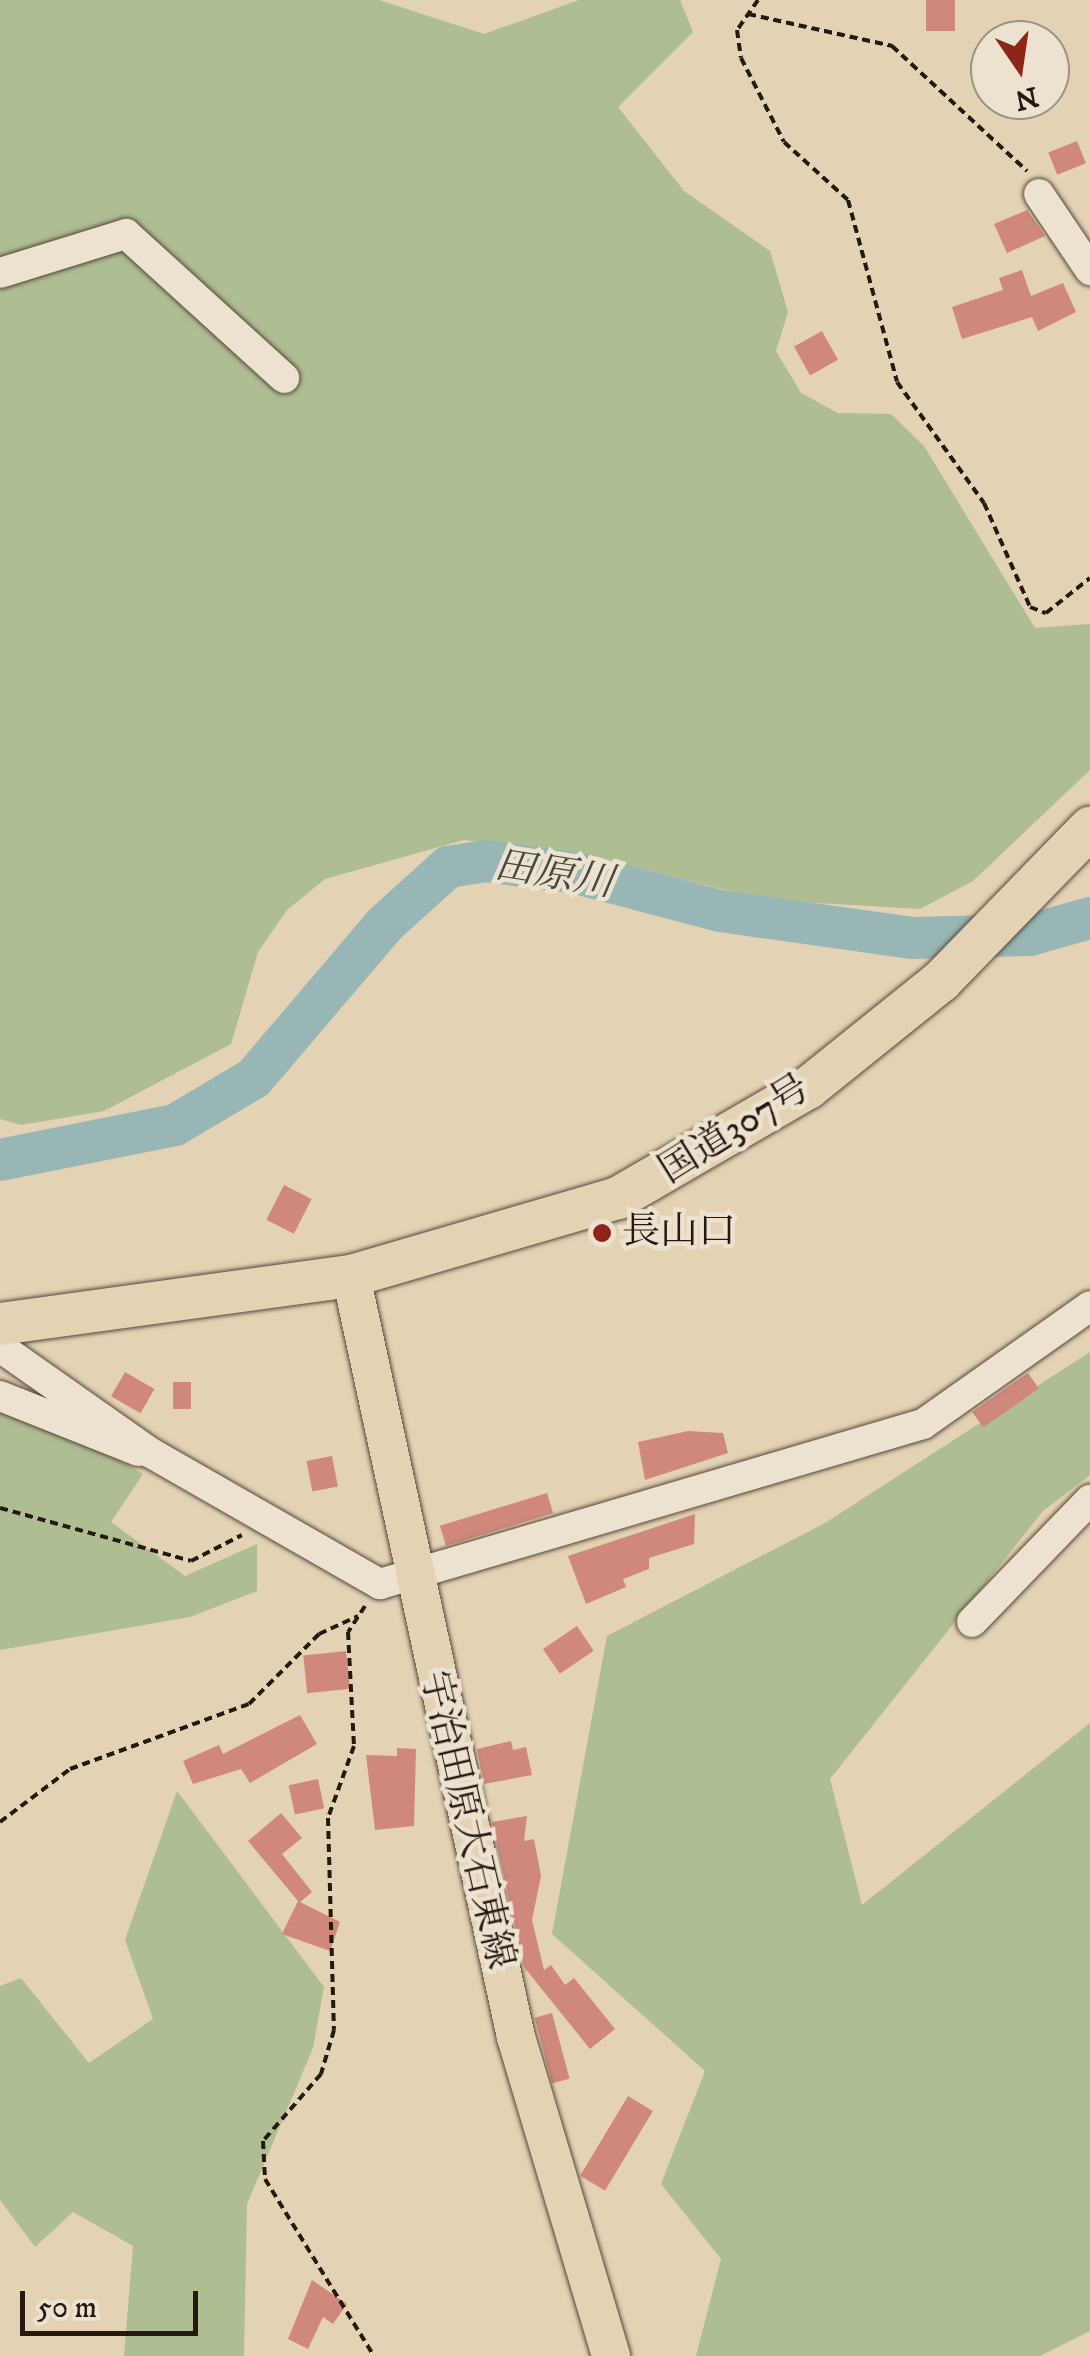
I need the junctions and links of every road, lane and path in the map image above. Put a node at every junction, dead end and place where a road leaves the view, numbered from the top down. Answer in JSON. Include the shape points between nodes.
{"nodes":[{"id":1,"x":758,"y":0,"type":"edge"},
{"id":2,"x":748,"y":14,"type":"junction"},
{"id":3,"x":1039,"y":194,"type":"joint"},
{"id":4,"x":1090,"y":270,"type":"edge"},
{"id":5,"x":0,"y":272,"type":"edge"},
{"id":6,"x":284,"y":378,"type":"dead end"},
{"id":7,"x":1090,"y":578,"type":"edge"},
{"id":8,"x":1090,"y":828,"type":"edge"},
{"id":9,"x":351,"y":1276,"type":"junction"},
{"id":10,"x":1090,"y":1306,"type":"edge"},
{"id":11,"x":0,"y":1324,"type":"edge"},
{"id":12,"x":0,"y":1347,"type":"edge"},
{"id":13,"x":0,"y":1396,"type":"edge"},
{"id":14,"x":151,"y":1453,"type":"junction"},
{"id":15,"x":1090,"y":1500,"type":"edge"},
{"id":16,"x":0,"y":1508,"type":"edge"},
{"id":17,"x":268,"y":1522,"type":"junction"},
{"id":18,"x":396,"y":1583,"type":"junction"},
{"id":19,"x":358,"y":1616,"type":"junction"},
{"id":20,"x":972,"y":1622,"type":"dead end"},
{"id":21,"x":0,"y":1822,"type":"edge"},
{"id":22,"x":374,"y":2356,"type":"edge"},
{"id":23,"x":612,"y":2356,"type":"edge"}],
"edges":[{"from":1,"to":2,"type":"path"},
{"from":2,"to":3,"type":"path","via":[[911,56],[985,139],[1020,163]]},
{"from":2,"to":7,"type":"path","via":[[737,30],[741,58],[784,142],[848,200],[897,382],[984,503],[1018,592],[1046,613]]},
{"from":3,"to":4,"type":"street"},
{"from":5,"to":6,"type":"street","via":[[126,234]]},
{"from":8,"to":9,"type":"highway","name":"国道307号","via":[[942,981],[792,1099],[666,1175],[518,1234]]},
{"from":9,"to":11,"type":"highway","name":"国道307号"},
{"from":9,"to":18,"type":"main road","name":"宇治田原大石東線"},
{"from":10,"to":18,"type":"street","via":[[923,1424]]},
{"from":12,"to":14,"type":"street"},
{"from":13,"to":14,"type":"street","via":[[110,1445]]},
{"from":14,"to":17,"type":"street"},
{"from":15,"to":20,"type":"street"},
{"from":16,"to":17,"type":"path","via":[[190,1561]]},
{"from":17,"to":18,"type":"street"},
{"from":18,"to":19,"type":"path"},
{"from":18,"to":23,"type":"main road","name":"宇治田原大石東線","via":[[516,2037]]},
{"from":19,"to":21,"type":"path","via":[[298,1650],[249,1704],[70,1768]]},
{"from":19,"to":22,"type":"path","via":[[348,1632],[359,1718],[328,1818],[334,2030],[321,2074],[263,2141],[265,2179]]}]}
